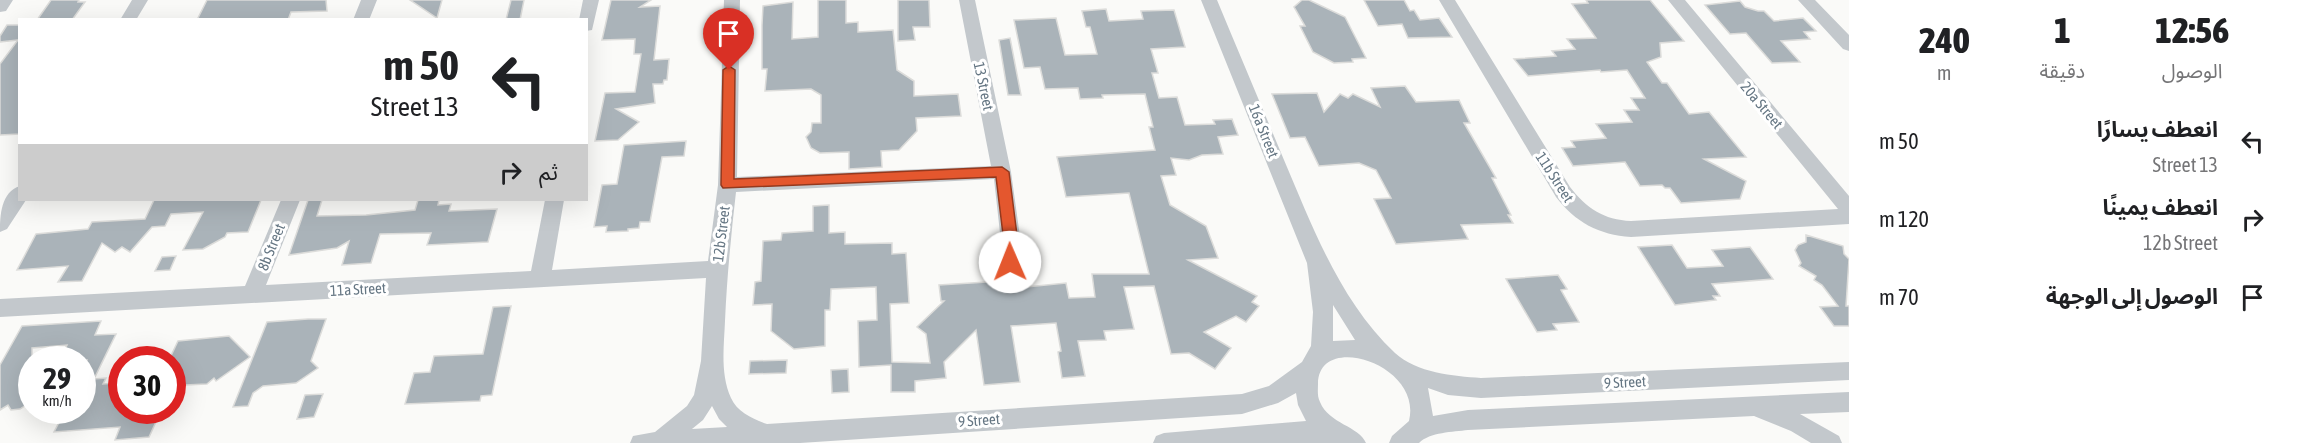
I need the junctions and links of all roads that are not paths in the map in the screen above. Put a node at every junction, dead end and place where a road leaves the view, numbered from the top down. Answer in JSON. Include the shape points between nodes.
{"nodes":[{"id":1,"x":5,"y":0,"type":"edge"},
{"id":2,"x":140,"y":0,"type":"edge"},
{"id":3,"x":369,"y":0,"type":"edge"},
{"id":4,"x":591,"y":0,"type":"edge"},
{"id":5,"x":732,"y":0,"type":"edge"},
{"id":6,"x":967,"y":0,"type":"edge"},
{"id":7,"x":1209,"y":0,"type":"edge"},
{"id":8,"x":1447,"y":0,"type":"edge"},
{"id":9,"x":1676,"y":0,"type":"edge"},
{"id":10,"x":1806,"y":0,"type":"edge"},
{"id":11,"x":0,"y":7,"type":"edge"},
{"id":12,"x":129,"y":18,"type":"edge"},
{"id":13,"x":362,"y":18,"type":"edge"},
{"id":14,"x":588,"y":18,"type":"edge"},
{"id":15,"x":1849,"y":45,"type":"edge"},
{"id":16,"x":1002,"y":172,"type":"junction"},
{"id":17,"x":727,"y":185,"type":"junction"},
{"id":18,"x":18,"y":196,"type":"edge"},
{"id":19,"x":290,"y":201,"type":"edge"},
{"id":20,"x":554,"y":201,"type":"edge"},
{"id":21,"x":1849,"y":209,"type":"edge"},
{"id":22,"x":1849,"y":216,"type":"edge"},
{"id":23,"x":0,"y":224,"type":"edge"},
{"id":24,"x":1010,"y":262,"type":"dead end"},
{"id":25,"x":1317,"y":262,"type":"junction"},
{"id":26,"x":717,"y":269,"type":"junction"},
{"id":27,"x":540,"y":278,"type":"junction"},
{"id":28,"x":252,"y":295,"type":"junction"},
{"id":29,"x":0,"y":308,"type":"edge"},
{"id":30,"x":1386,"y":357,"type":"junction"},
{"id":31,"x":712,"y":361,"type":"junction"},
{"id":32,"x":1312,"y":364,"type":"junction"},
{"id":33,"x":1404,"y":370,"type":"junction"},
{"id":34,"x":1849,"y":371,"type":"edge"},
{"id":35,"x":1849,"y":402,"type":"edge"},
{"id":36,"x":1756,"y":408,"type":"junction"},
{"id":37,"x":1333,"y":432,"type":"junction"},
{"id":38,"x":768,"y":435,"type":"junction"},
{"id":39,"x":1410,"y":438,"type":"edge"},
{"id":40,"x":651,"y":442,"type":"edge"},
{"id":41,"x":1164,"y":443,"type":"edge"},
{"id":42,"x":1354,"y":443,"type":"edge"},
{"id":43,"x":1830,"y":443,"type":"edge"}],
"edges":[{"from":1,"to":11,"type":"street"},
{"from":2,"to":12,"type":"street"},
{"from":3,"to":13,"type":"street"},
{"from":4,"to":14,"type":"street"},
{"from":5,"to":17,"type":"street","name":"12b Street"},
{"from":6,"to":16,"type":"street","name":"13 Street"},
{"from":7,"to":25,"type":"street","name":"16a Street"},
{"from":8,"to":22,"type":"street","name":"11b Street","via":[[1563,192],[1574,207],[1591,219],[1631,229]]},
{"from":9,"to":21,"type":"street","name":"20a Street"},
{"from":10,"to":15,"type":"street"},
{"from":16,"to":17,"type":"street"},
{"from":16,"to":24,"type":"street","name":"13 Street"},
{"from":17,"to":26,"type":"street","name":"12b Street"},
{"from":18,"to":23,"type":"street"},
{"from":19,"to":28,"type":"street","name":"8b Street"},
{"from":20,"to":27,"type":"street"},
{"from":25,"to":30,"type":"street","name":"16a Street","via":[[1364,335]]},
{"from":25,"to":32,"type":"street","name":"16a Street","via":[[1325,330],[1323,346]]},
{"from":26,"to":27,"type":"street","name":"11a Street"},
{"from":26,"to":31,"type":"street","name":"12b Street"},
{"from":27,"to":28,"type":"street","name":"11a Street"},
{"from":28,"to":29,"type":"street","name":"11a Street"},
{"from":30,"to":32,"type":"street","via":[[1371,350],[1341,347],[1328,351]]},
{"from":30,"to":33,"type":"street"},
{"from":31,"to":38,"type":"street","name":"12b Street","via":[[722,408],[746,428]]},
{"from":31,"to":40,"type":"street","name":"12b Street","via":[[705,398],[695,413],[685,424]]},
{"from":32,"to":37,"type":"street","name":"16a Street","via":[[1305,385],[1308,402]]},
{"from":32,"to":38,"type":"street","name":"9 Street","via":[[1288,389],[1242,404]]},
{"from":33,"to":34,"type":"street","name":"9 Street","via":[[1448,385],[1480,388]]},
{"from":33,"to":39,"type":"street","via":[[1422,401],[1422,417]]},
{"from":35,"to":36,"type":"street"},
{"from":36,"to":39,"type":"street","via":[[1468,420],[1445,423]]},
{"from":36,"to":43,"type":"street","via":[[1799,424]]},
{"from":37,"to":41,"type":"street","via":[[1304,430]]},
{"from":37,"to":42,"type":"street"},
{"from":38,"to":40,"type":"street","name":"9 Street"}]}
